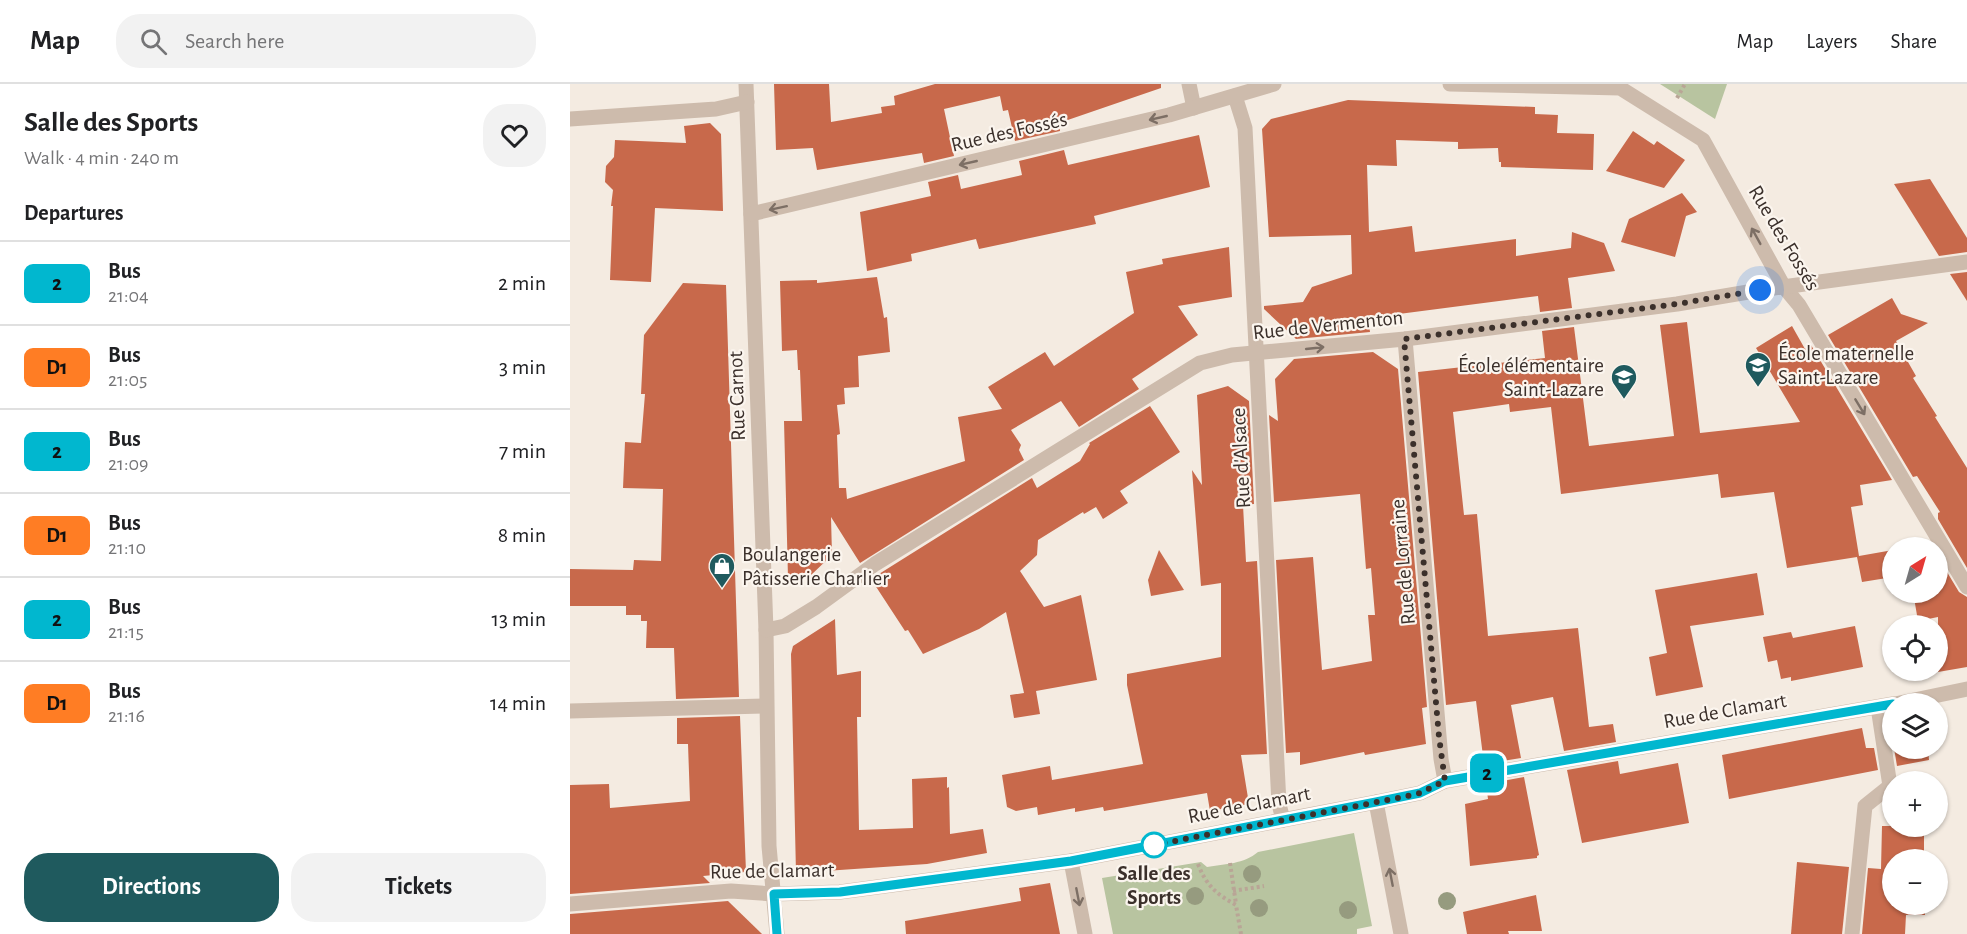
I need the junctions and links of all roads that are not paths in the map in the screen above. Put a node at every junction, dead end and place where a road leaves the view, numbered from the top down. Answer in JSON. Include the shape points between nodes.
{"nodes":[{"id":1,"x":746,"y":84,"type":"edge"},
{"id":2,"x":1189,"y":84,"type":"edge"},
{"id":3,"x":1274,"y":84,"type":"edge"},
{"id":4,"x":1450,"y":84,"type":"edge"},
{"id":5,"x":1235,"y":96,"type":"junction"},
{"id":6,"x":747,"y":102,"type":"junction"},
{"id":7,"x":1194,"y":108,"type":"junction"},
{"id":8,"x":570,"y":118,"type":"edge"},
{"id":9,"x":751,"y":214,"type":"junction"},
{"id":10,"x":1967,"y":261,"type":"edge"},
{"id":11,"x":1784,"y":287,"type":"junction"},
{"id":12,"x":1404,"y":339,"type":"junction"},
{"id":13,"x":1257,"y":353,"type":"junction"},
{"id":14,"x":1967,"y":587,"type":"edge"},
{"id":15,"x":766,"y":630,"type":"junction"},
{"id":16,"x":1967,"y":689,"type":"edge"},
{"id":17,"x":1948,"y":693,"type":"edge"},
{"id":18,"x":766,"y":706,"type":"junction"},
{"id":19,"x":1882,"y":706,"type":"edge"},
{"id":20,"x":570,"y":711,"type":"edge"},
{"id":21,"x":1890,"y":759,"type":"edge"},
{"id":22,"x":1445,"y":781,"type":"junction"},
{"id":23,"x":1376,"y":802,"type":"junction"},
{"id":24,"x":1283,"y":820,"type":"junction"},
{"id":25,"x":1071,"y":861,"type":"junction"},
{"id":26,"x":774,"y":894,"type":"junction"},
{"id":27,"x":570,"y":904,"type":"edge"},
{"id":28,"x":777,"y":934,"type":"edge"},
{"id":29,"x":1085,"y":934,"type":"edge"},
{"id":30,"x":1401,"y":934,"type":"edge"},
{"id":31,"x":1852,"y":934,"type":"edge"}],
"edges":[{"from":1,"to":6,"type":"street","name":"Rue Carnot"},
{"from":2,"to":7,"type":"street"},
{"from":3,"to":5,"type":"street","name":"Rue des Fossés"},
{"from":11,"to":4,"type":"street","name":"Rue des Fossés","one_way":true,"via":[[1703,140],[1620,88]]},
{"from":5,"to":7,"type":"street","name":"Rue des Fossés"},
{"from":5,"to":13,"type":"street","name":"Rue d'Alsace","via":[[1245,128]]},
{"from":6,"to":8,"type":"street","via":[[716,109]]},
{"from":6,"to":9,"type":"street","name":"Rue Carnot"},
{"from":7,"to":9,"type":"street","name":"Rue des Fossés","one_way":true},
{"from":9,"to":15,"type":"street","name":"Rue Carnot"},
{"from":10,"to":11,"type":"street","name":"Rue de Vermenton"},
{"from":11,"to":12,"type":"street","name":"Rue de Vermenton"},
{"from":11,"to":14,"type":"street","name":"Rue des Fossés","one_way":true,"via":[[1799,305]]},
{"from":13,"to":12,"type":"street","name":"Rue de Vermenton","one_way":true},
{"from":12,"to":22,"type":"street","name":"Rue de Lorraine"},
{"from":13,"to":15,"type":"street","name":"Rue de Vermenton","via":[[1200,363],[875,564],[816,607],[785,626]]},
{"from":13,"to":24,"type":"street","name":"Rue d'Alsace","via":[[1279,804]]},
{"from":15,"to":18,"type":"street","name":"Rue Carnot"},
{"from":16,"to":17,"type":"street","name":"Rue de Clamart"},
{"from":18,"to":20,"type":"street"},
{"from":18,"to":26,"type":"street","name":"Rue Carnot"},
{"from":19,"to":22,"type":"street","name":"Rue de Clamart"},
{"from":21,"to":31,"type":"street","via":[[1890,786],[1865,806]]},
{"from":22,"to":23,"type":"street","name":"Rue de Clamart","via":[[1420,793]]},
{"from":23,"to":24,"type":"street","name":"Rue de Clamart"},
{"from":30,"to":23,"type":"street","one_way":true},
{"from":24,"to":25,"type":"street","name":"Rue de Clamart"},
{"from":25,"to":26,"type":"street","name":"Rue de Clamart","via":[[840,892]]},
{"from":25,"to":29,"type":"street","one_way":true},
{"from":26,"to":27,"type":"street","name":"Rue de Clamart","via":[[731,891]]},
{"from":26,"to":28,"type":"street","name":"Rue Carnot"}]}
